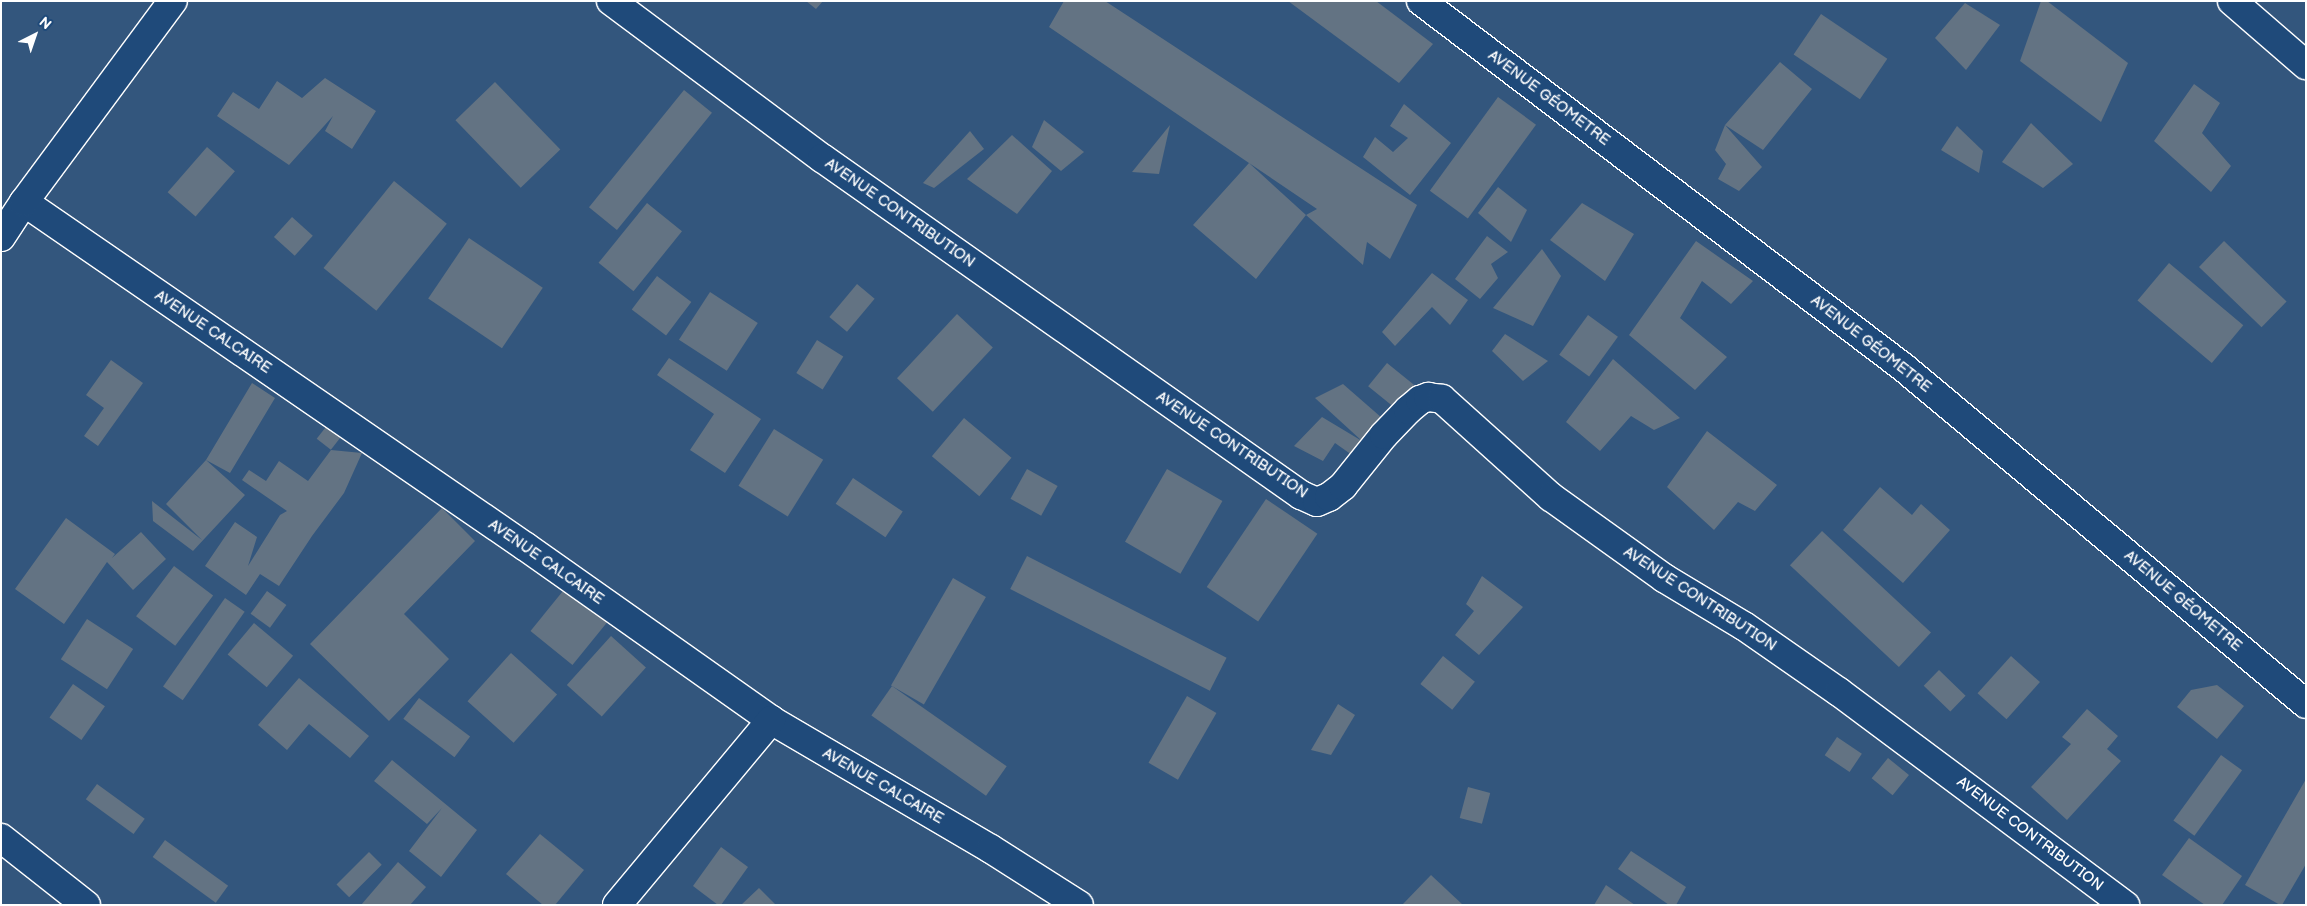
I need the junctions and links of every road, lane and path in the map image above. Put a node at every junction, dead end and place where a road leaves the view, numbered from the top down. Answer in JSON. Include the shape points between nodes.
{"nodes":[{"id":1,"x":173,"y":1,"type":"edge"},
{"id":2,"x":611,"y":1,"type":"edge"},
{"id":3,"x":1421,"y":1,"type":"edge"},
{"id":4,"x":2232,"y":1,"type":"edge"},
{"id":5,"x":2306,"y":65,"type":"edge"},
{"id":6,"x":24,"y":202,"type":"junction"},
{"id":7,"x":1,"y":237,"type":"edge"},
{"id":8,"x":2306,"y":704,"type":"edge"},
{"id":9,"x":771,"y":720,"type":"junction"},
{"id":10,"x":1,"y":838,"type":"edge"},
{"id":11,"x":86,"y":905,"type":"edge"},
{"id":12,"x":617,"y":905,"type":"edge"},
{"id":13,"x":1079,"y":905,"type":"edge"},
{"id":14,"x":2125,"y":905,"type":"edge"}],
"edges":[{"from":1,"to":6,"type":"street"},
{"from":2,"to":14,"type":"street","name":"AVENUE CONTRIBUTION","via":[[822,158],[1301,495],[1317,502],[1329,497],[1343,486],[1408,410],[1428,397],[1442,399],[1551,497],[1664,578],[1744,626],[1839,692]]},
{"from":3,"to":8,"type":"street","name":"AVENUE GÉOMETRE","via":[[1903,367]]},
{"from":4,"to":5,"type":"street"},
{"from":6,"to":7,"type":"street"},
{"from":6,"to":9,"type":"street","name":"AVENUE CALCAIRE"},
{"from":9,"to":12,"type":"street"},
{"from":9,"to":13,"type":"street","name":"AVENUE CALCAIRE","via":[[991,849]]},
{"from":10,"to":11,"type":"street"}]}
